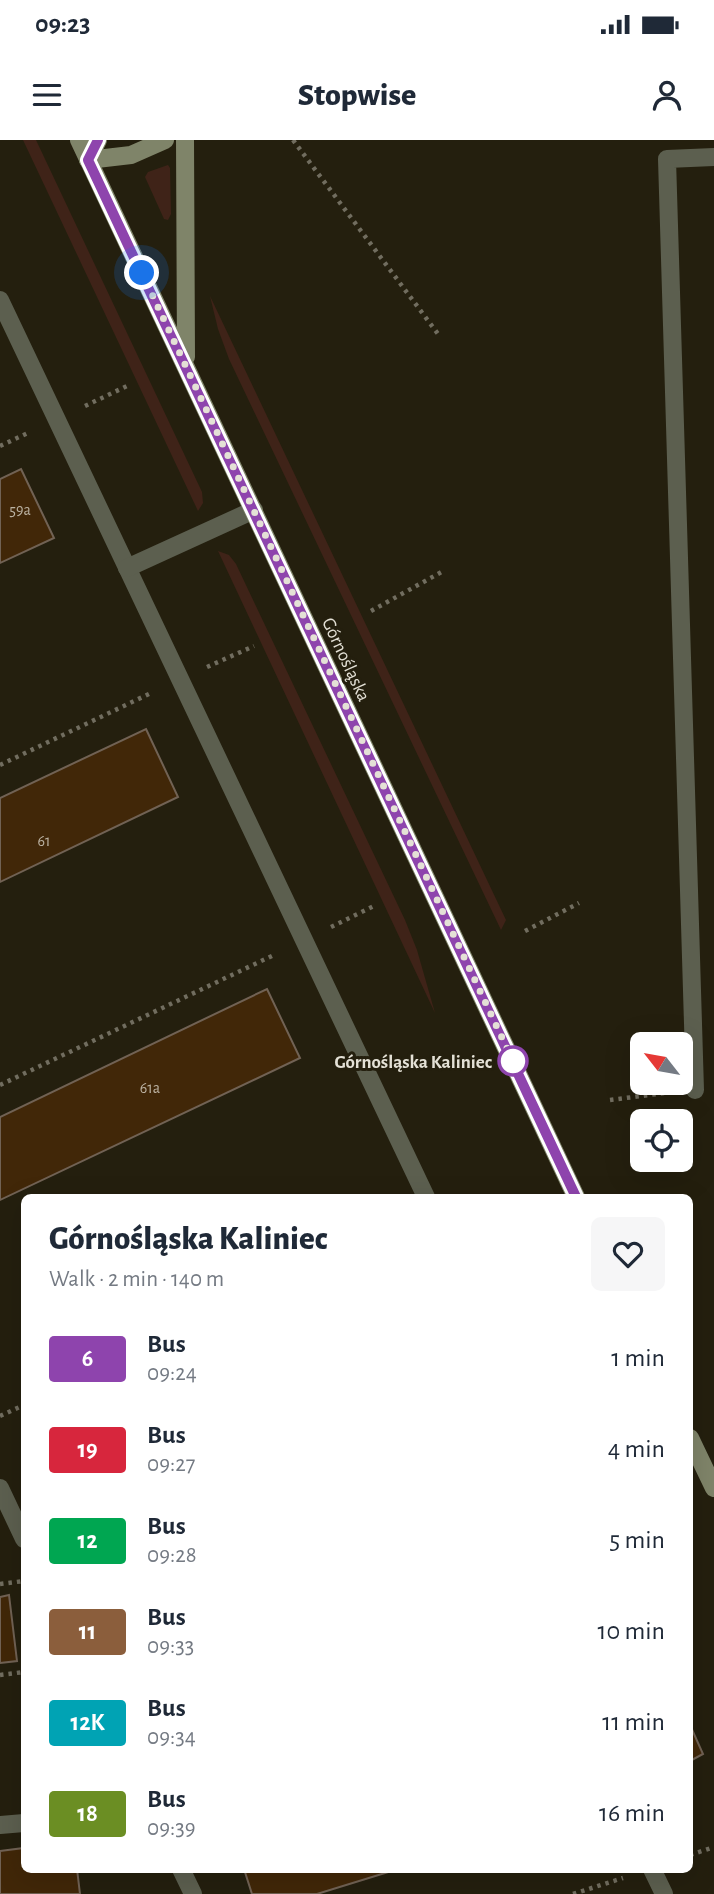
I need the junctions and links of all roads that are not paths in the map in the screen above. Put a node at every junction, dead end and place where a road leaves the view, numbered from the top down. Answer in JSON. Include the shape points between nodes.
{"nodes":[{"id":1,"x":79,"y":140,"type":"edge"},
{"id":2,"x":98,"y":140,"type":"edge"},
{"id":3,"x":165,"y":140,"type":"edge"},
{"id":4,"x":185,"y":140,"type":"edge"},
{"id":5,"x":714,"y":157,"type":"edge"},
{"id":6,"x":88,"y":160,"type":"junction"},
{"id":7,"x":0,"y":300,"type":"edge"},
{"id":8,"x":186,"y":364,"type":"junction"},
{"id":9,"x":254,"y":510,"type":"junction"},
{"id":10,"x":127,"y":568,"type":"junction"},
{"id":11,"x":695,"y":1090,"type":"road end"},
{"id":12,"x":425,"y":1194,"type":"edge"},
{"id":13,"x":575,"y":1194,"type":"edge"},
{"id":14,"x":693,"y":1444,"type":"edge"},
{"id":15,"x":0,"y":1488,"type":"edge"},
{"id":16,"x":714,"y":1488,"type":"edge"},
{"id":17,"x":21,"y":1533,"type":"edge"},
{"id":18,"x":21,"y":1823,"type":"edge"},
{"id":19,"x":0,"y":1825,"type":"edge"},
{"id":20,"x":183,"y":1873,"type":"edge"},
{"id":21,"x":654,"y":1873,"type":"edge"},
{"id":22,"x":192,"y":1894,"type":"edge"},
{"id":23,"x":664,"y":1894,"type":"edge"}],
"edges":[{"from":1,"to":6,"type":"street","name":"Górnośląska"},
{"from":2,"to":6,"type":"street"},
{"from":3,"to":6,"type":"street","via":[[131,155]]},
{"from":4,"to":8,"type":"street"},
{"from":5,"to":11,"type":"street","via":[[667,159]]},
{"from":6,"to":8,"type":"street","name":"Górnośląska"},
{"from":7,"to":10,"type":"street"},
{"from":8,"to":9,"type":"street","name":"Górnośląska"},
{"from":9,"to":10,"type":"street"},
{"from":9,"to":13,"type":"street","name":"Górnośląska"},
{"from":10,"to":12,"type":"street"},
{"from":14,"to":16,"type":"street"},
{"from":15,"to":17,"type":"street"},
{"from":18,"to":19,"type":"street"},
{"from":20,"to":22,"type":"street"},
{"from":21,"to":23,"type":"street"}]}
